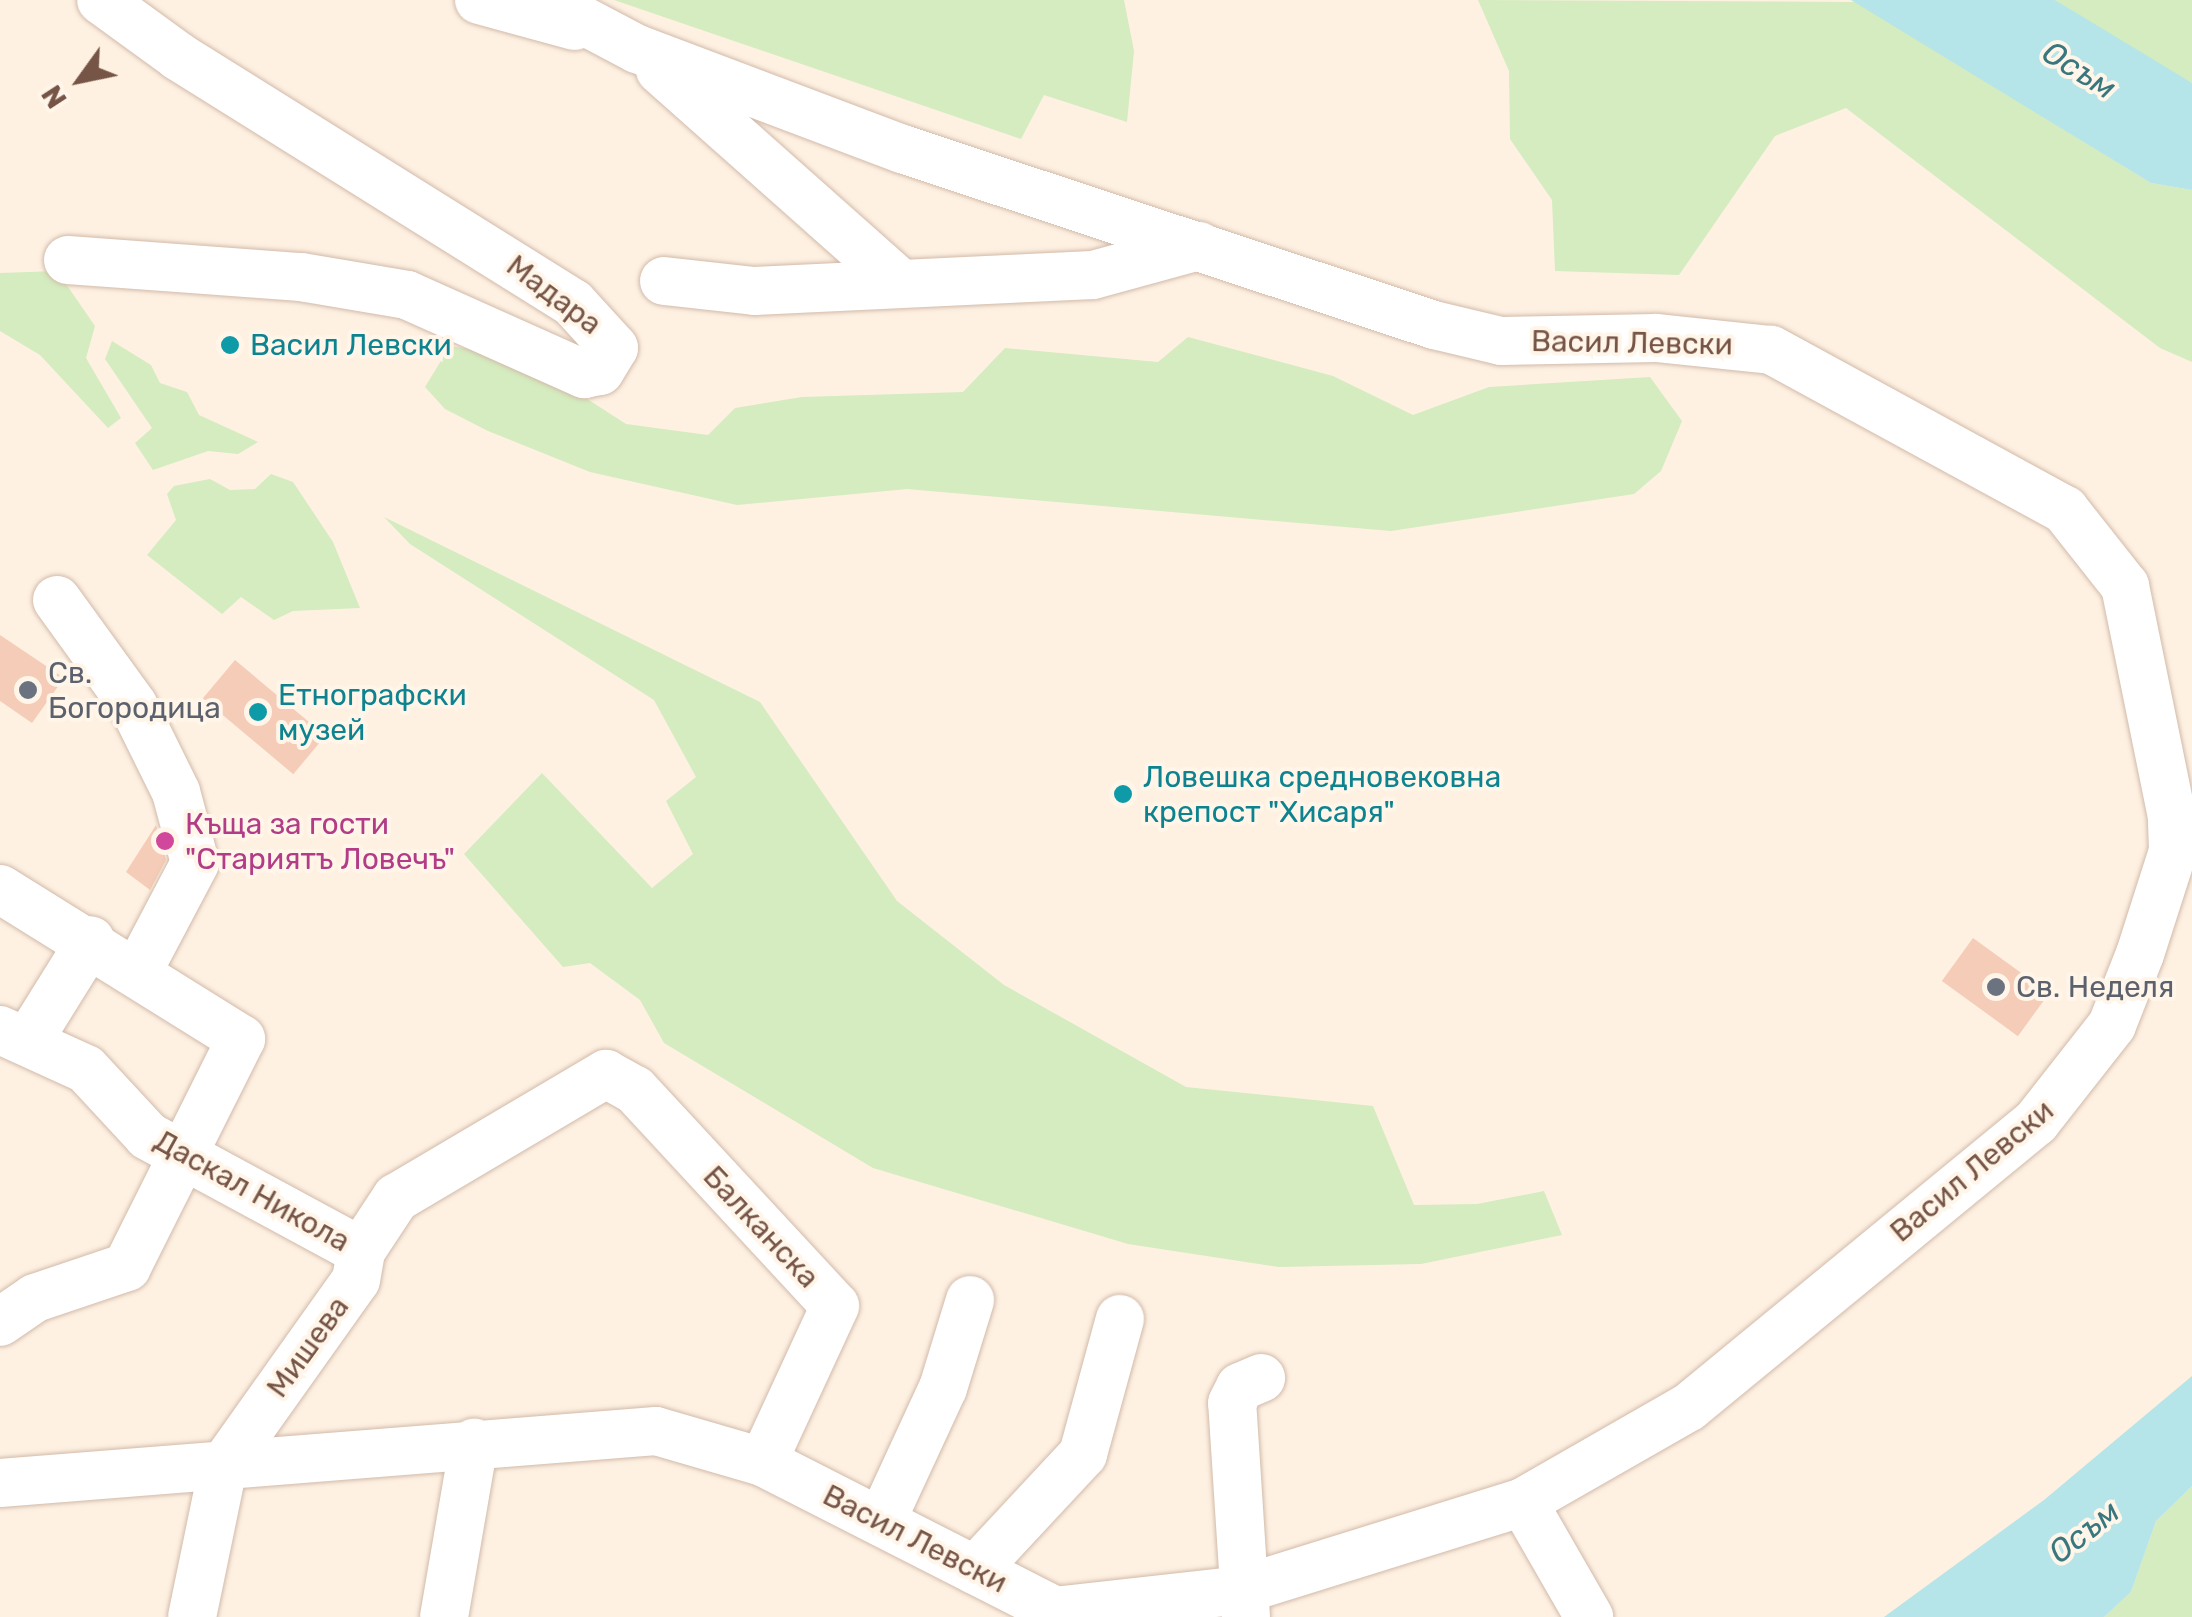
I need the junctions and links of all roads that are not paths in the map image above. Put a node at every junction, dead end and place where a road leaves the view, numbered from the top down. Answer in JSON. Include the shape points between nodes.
{"nodes":[{"id":1,"x":102,"y":0,"type":"edge"},
{"id":2,"x":479,"y":0,"type":"edge"},
{"id":3,"x":544,"y":0,"type":"edge"},
{"id":4,"x":637,"y":49,"type":"junction"},
{"id":5,"x":1198,"y":246,"type":"junction"},
{"id":6,"x":68,"y":260,"type":"dead end"},
{"id":7,"x":664,"y":281,"type":"dead end"},
{"id":8,"x":900,"y":284,"type":"junction"},
{"id":9,"x":57,"y":600,"type":"dead end"},
{"id":10,"x":0,"y":889,"type":"edge"},
{"id":11,"x":91,"y":940,"type":"junction"},
{"id":12,"x":138,"y":971,"type":"junction"},
{"id":13,"x":15,"y":1034,"type":"edge"},
{"id":14,"x":606,"y":1074,"type":"joint"},
{"id":15,"x":182,"y":1150,"type":"junction"},
{"id":16,"x":362,"y":1251,"type":"junction"},
{"id":17,"x":970,"y":1300,"type":"dead end"},
{"id":18,"x":1120,"y":1319,"type":"dead end"},
{"id":19,"x":0,"y":1322,"type":"edge"},
{"id":20,"x":1261,"y":1378,"type":"dead end"},
{"id":21,"x":474,"y":1443,"type":"junction"},
{"id":22,"x":763,"y":1462,"type":"junction"},
{"id":23,"x":222,"y":1467,"type":"junction"},
{"id":24,"x":0,"y":1483,"type":"edge"},
{"id":25,"x":1523,"y":1502,"type":"junction"},
{"id":26,"x":881,"y":1522,"type":"junction"},
{"id":27,"x":975,"y":1570,"type":"junction"},
{"id":28,"x":1244,"y":1603,"type":"edge"},
{"id":29,"x":192,"y":1617,"type":"edge"},
{"id":30,"x":444,"y":1617,"type":"edge"},
{"id":31,"x":1588,"y":1617,"type":"edge"}],
"edges":[{"from":1,"to":6,"type":"street","name":"Мадара","via":[[178,56],[573,303],[614,348],[600,371],[584,374],[406,295],[301,277]]},
{"from":2,"to":4,"type":"street"},
{"from":3,"to":4,"type":"street","name":"Васил Левски"},
{"from":4,"to":5,"type":"street","name":"Васил Левски","via":[[902,150]]},
{"from":4,"to":8,"type":"street"},
{"from":5,"to":8,"type":"street","via":[[1093,275]]},
{"from":5,"to":25,"type":"street","name":"Васил Левски","via":[[1501,341],[1656,338],[1771,350],[2066,510],[2125,586],[2172,851],[2103,1038],[2036,1122],[1690,1408]]},
{"from":7,"to":8,"type":"street","via":[[754,291]]},
{"from":9,"to":12,"type":"street","via":[[133,705],[176,792],[195,863]]},
{"from":10,"to":11,"type":"street"},
{"from":11,"to":12,"type":"street"},
{"from":11,"to":13,"type":"street"},
{"from":12,"to":15,"type":"street","via":[[240,1039]]},
{"from":13,"to":15,"type":"street","name":"Даскал Никола","via":[[86,1068],[126,1120]]},
{"from":14,"to":16,"type":"street","name":"Мишева","via":[[396,1198]]},
{"from":14,"to":22,"type":"street","name":"Балканска","via":[[634,1090],[834,1306]]},
{"from":15,"to":16,"type":"street","name":"Даскал Никола"},
{"from":15,"to":19,"type":"street","via":[[127,1267],[35,1298]]},
{"from":16,"to":23,"type":"street","name":"Мишева","via":[[356,1280]]},
{"from":17,"to":26,"type":"street","via":[[943,1388]]},
{"from":18,"to":27,"type":"street","via":[[1083,1454]]},
{"from":20,"to":28,"type":"street","via":[[1240,1386],[1232,1403]]},
{"from":21,"to":22,"type":"street","name":"Васил Левски","via":[[656,1432]]},
{"from":21,"to":23,"type":"street","name":"Васил Левски"},
{"from":21,"to":30,"type":"street"},
{"from":22,"to":26,"type":"street","name":"Васил Левски"},
{"from":23,"to":24,"type":"street","name":"Васил Левски"},
{"from":23,"to":29,"type":"street","name":"Мишева"},
{"from":25,"to":28,"type":"street","name":"Васил Левски"},
{"from":25,"to":31,"type":"street"},
{"from":26,"to":27,"type":"street","name":"Васил Левски"},
{"from":27,"to":28,"type":"street","name":"Васил Левски","via":[[1055,1611]]}]}
